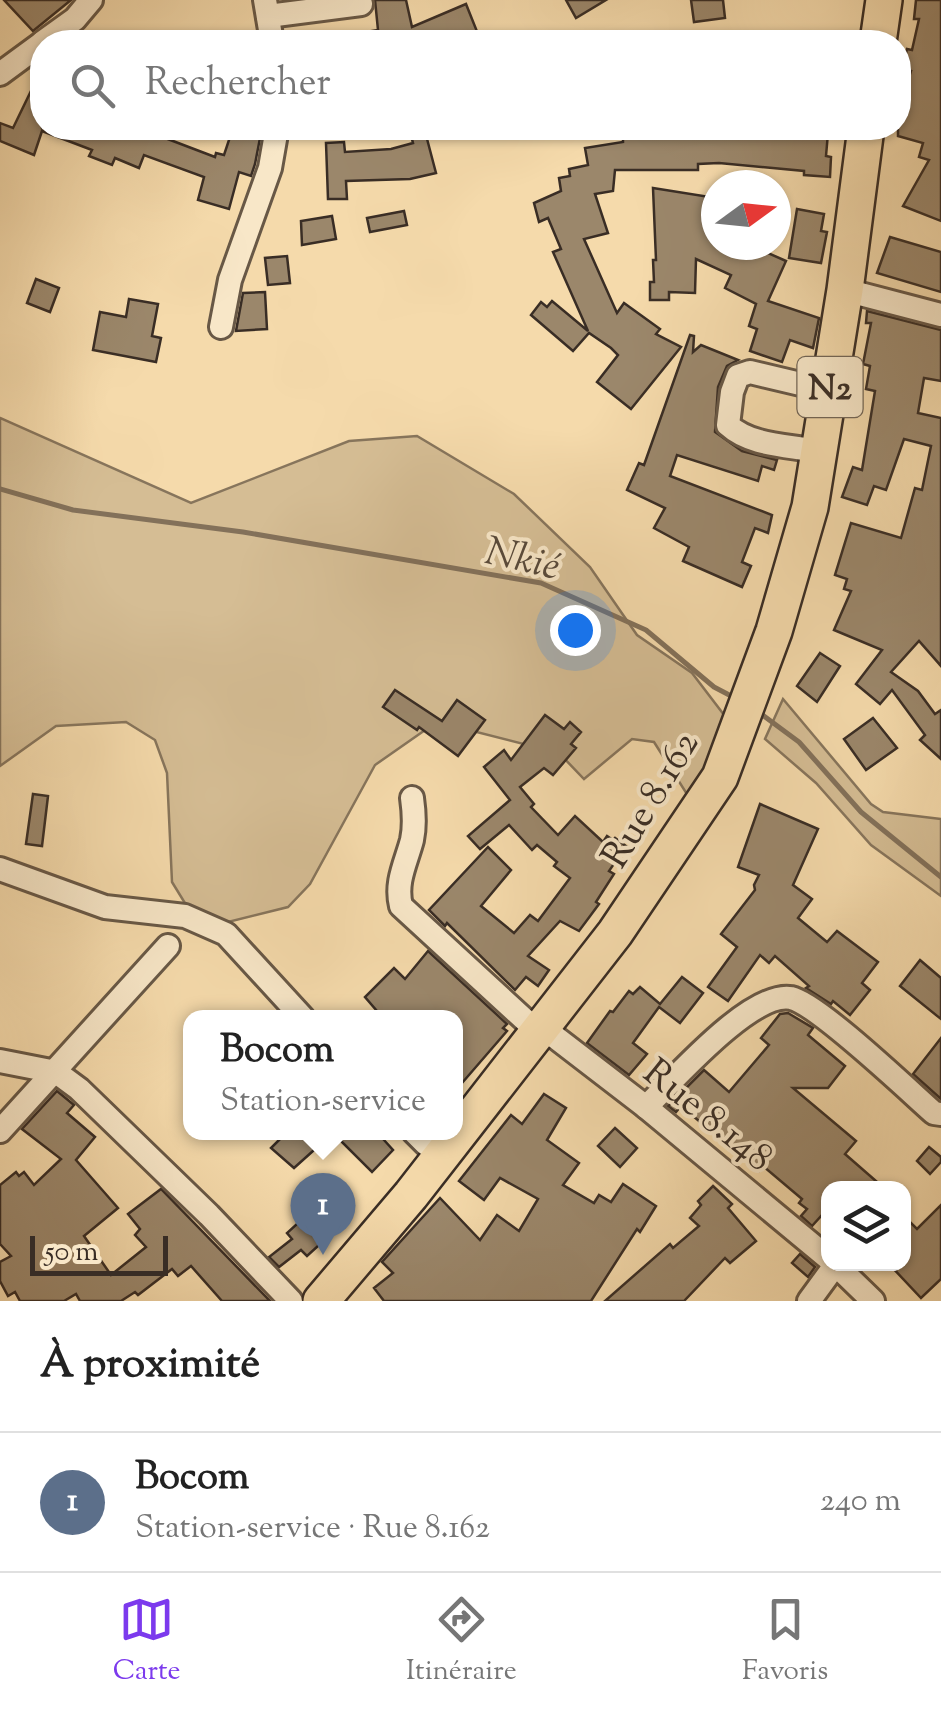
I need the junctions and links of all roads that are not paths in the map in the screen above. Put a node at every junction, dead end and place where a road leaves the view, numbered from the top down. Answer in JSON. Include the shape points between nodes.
{"nodes":[{"id":1,"x":91,"y":0,"type":"edge"},
{"id":2,"x":884,"y":0,"type":"edge"},
{"id":3,"x":361,"y":4,"type":"dead end"},
{"id":4,"x":266,"y":8,"type":"edge"},
{"id":5,"x":60,"y":30,"type":"edge"},
{"id":6,"x":880,"y":30,"type":"edge"},
{"id":7,"x":30,"y":52,"type":"edge"},
{"id":8,"x":0,"y":74,"type":"edge"},
{"id":9,"x":274,"y":140,"type":"edge"},
{"id":10,"x":864,"y":140,"type":"edge"},
{"id":11,"x":845,"y":290,"type":"junction"},
{"id":12,"x":941,"y":315,"type":"edge"},
{"id":13,"x":221,"y":327,"type":"dead end"},
{"id":14,"x":830,"y":391,"type":"junction"},
{"id":15,"x":821,"y":452,"type":"junction"},
{"id":16,"x":412,"y":798,"type":"dead end"},
{"id":17,"x":0,"y":870,"type":"edge"},
{"id":18,"x":168,"y":946,"type":"dead end"},
{"id":19,"x":295,"y":1010,"type":"edge"},
{"id":20,"x":540,"y":1029,"type":"junction"},
{"id":21,"x":0,"y":1062,"type":"edge"},
{"id":22,"x":56,"y":1072,"type":"junction"},
{"id":23,"x":463,"y":1107,"type":"edge"},
{"id":24,"x":646,"y":1107,"type":"junction"},
{"id":25,"x":941,"y":1114,"type":"edge"},
{"id":26,"x":0,"y":1131,"type":"edge"},
{"id":27,"x":429,"y":1141,"type":"edge"},
{"id":28,"x":821,"y":1252,"type":"edge"},
{"id":29,"x":831,"y":1271,"type":"edge"},
{"id":30,"x":843,"y":1271,"type":"edge"},
{"id":31,"x":291,"y":1301,"type":"edge"},
{"id":32,"x":321,"y":1301,"type":"edge"},
{"id":33,"x":810,"y":1301,"type":"edge"},
{"id":34,"x":873,"y":1301,"type":"edge"}],
"edges":[{"from":1,"to":5,"type":"street"},
{"from":2,"to":6,"type":"highway"},
{"from":3,"to":4,"type":"street"},
{"from":7,"to":8,"type":"street"},
{"from":9,"to":13,"type":"street"},
{"from":10,"to":11,"type":"highway","name":"Rue 8.162","number":"N2"},
{"from":11,"to":12,"type":"street"},
{"from":11,"to":14,"type":"highway","name":"Rue 8.162","number":"N2"},
{"from":14,"to":15,"type":"highway","name":"Rue 8.162","number":"N2"},
{"from":14,"to":15,"type":"street","via":[[750,372],[738,376],[728,414],[738,434]]},
{"from":15,"to":20,"type":"highway","name":"Rue 8.162","number":"N2","via":[[774,631],[720,776],[616,933]]},
{"from":16,"to":20,"type":"street","name":"Rue 8.148","via":[[413,837],[400,875],[400,906]]},
{"from":17,"to":19,"type":"street","via":[[105,907],[185,916],[226,934]]},
{"from":18,"to":22,"type":"street"},
{"from":20,"to":23,"type":"highway","name":"Rue 8.162","number":"N2"},
{"from":20,"to":24,"type":"street","name":"Rue 8.148"},
{"from":21,"to":22,"type":"street"},
{"from":22,"to":26,"type":"street"},
{"from":22,"to":31,"type":"street"},
{"from":24,"to":25,"type":"street","via":[[734,1022],[791,998]]},
{"from":24,"to":28,"type":"street","name":"Rue 8.148"},
{"from":27,"to":32,"type":"highway","name":"Rue 8.162","number":"N2","via":[[411,1195]]},
{"from":29,"to":33,"type":"street"},
{"from":30,"to":34,"type":"street"}]}
